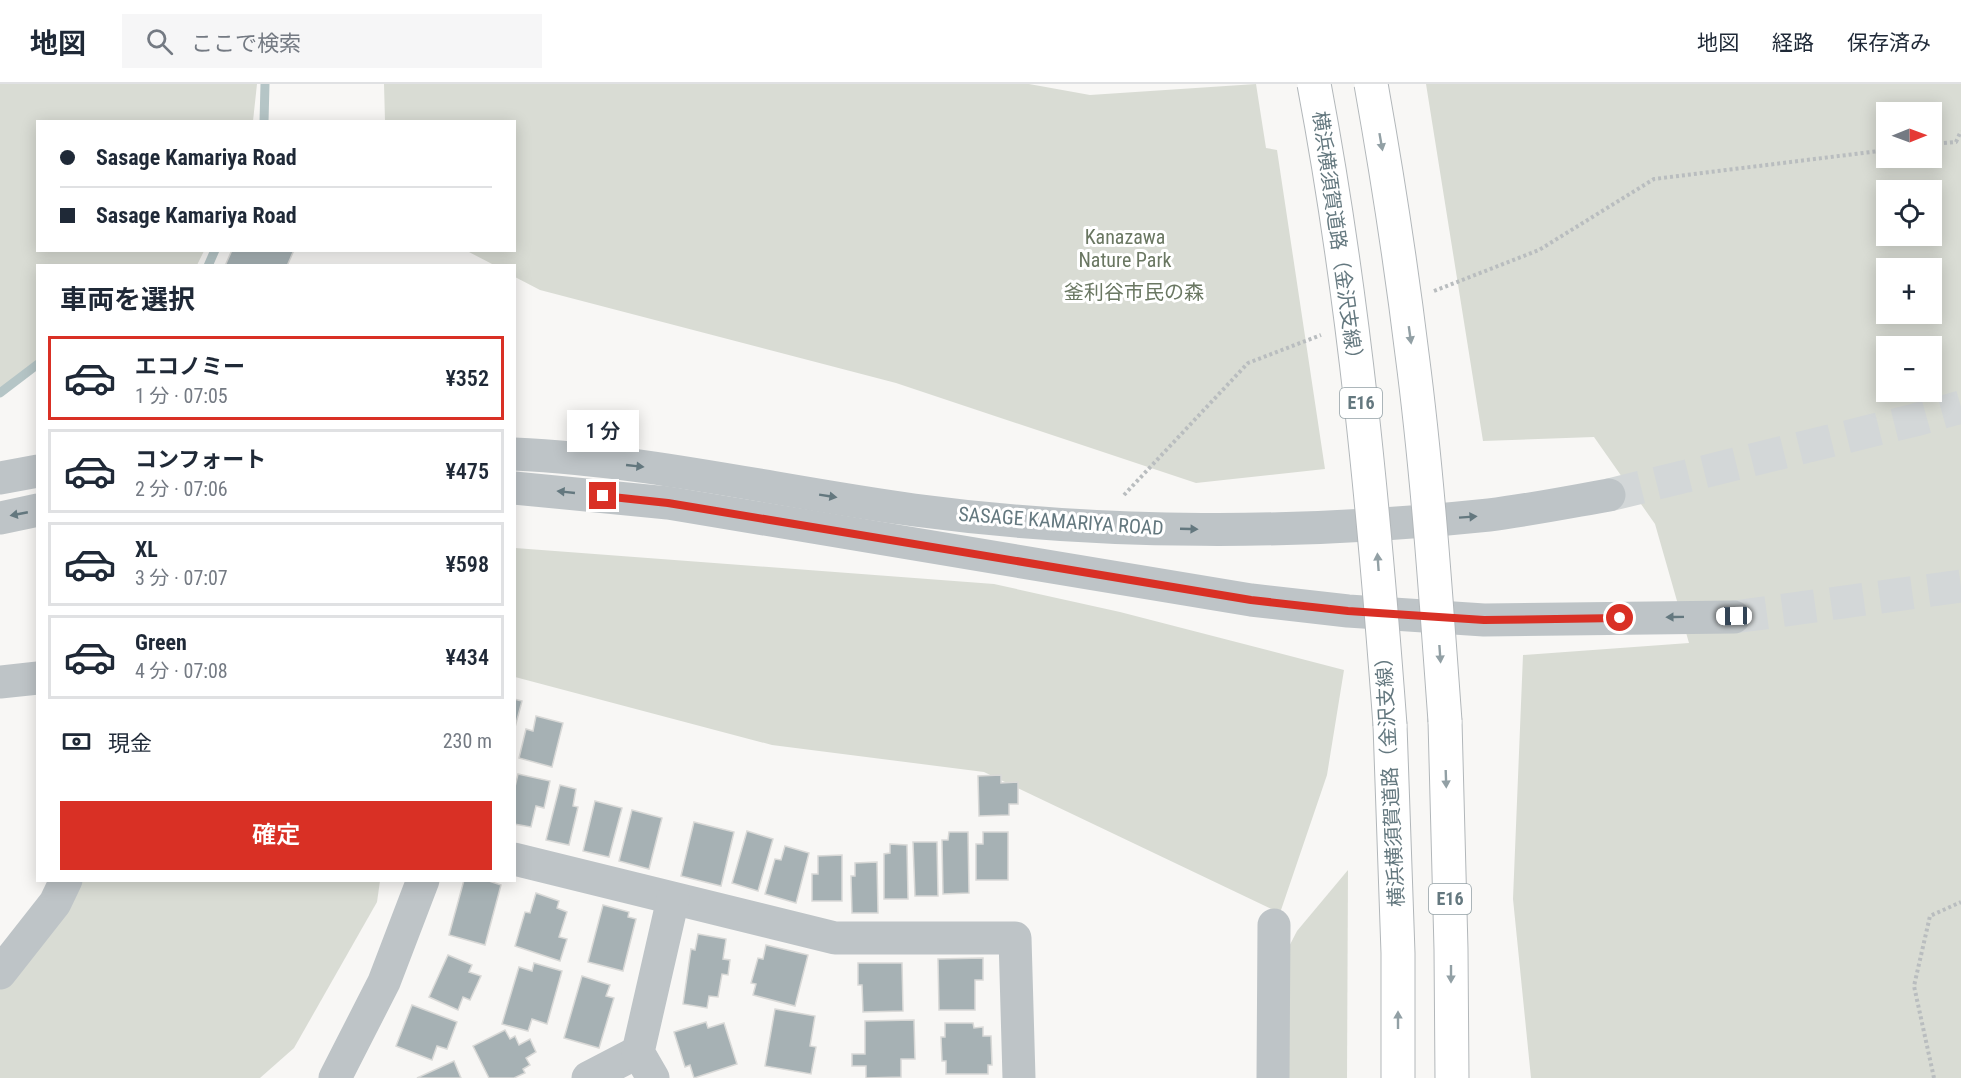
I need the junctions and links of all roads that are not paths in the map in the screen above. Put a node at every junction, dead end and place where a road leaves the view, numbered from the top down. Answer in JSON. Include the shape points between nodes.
{"nodes":[{"id":1,"x":1314,"y":84,"type":"edge"},
{"id":2,"x":1371,"y":84,"type":"edge"},
{"id":3,"x":516,"y":454,"type":"edge"},
{"id":4,"x":36,"y":471,"type":"edge"},
{"id":5,"x":0,"y":478,"type":"edge"},
{"id":6,"x":516,"y":488,"type":"edge"},
{"id":7,"x":1609,"y":495,"type":"tunnel mouth"},
{"id":8,"x":36,"y":510,"type":"edge"},
{"id":9,"x":0,"y":518,"type":"edge"},
{"id":10,"x":1734,"y":616,"type":"tunnel mouth"},
{"id":11,"x":36,"y":678,"type":"edge"},
{"id":12,"x":0,"y":682,"type":"edge"},
{"id":13,"x":516,"y":860,"type":"edge"},
{"id":14,"x":65,"y":882,"type":"edge"},
{"id":15,"x":422,"y":882,"type":"edge"},
{"id":16,"x":673,"y":899,"type":"junction"},
{"id":17,"x":1274,"y":925,"type":"dead end"},
{"id":18,"x":0,"y":973,"type":"edge"},
{"id":19,"x":646,"y":1065,"type":"edge"},
{"id":20,"x":335,"y":1078,"type":"edge"},
{"id":21,"x":588,"y":1078,"type":"edge"},
{"id":22,"x":1019,"y":1078,"type":"edge"},
{"id":23,"x":1273,"y":1078,"type":"edge"},
{"id":24,"x":1398,"y":1078,"type":"edge"},
{"id":25,"x":1452,"y":1078,"type":"edge"}],
"edges":[{"from":24,"to":1,"type":"highway","name":"横浜横須賀道路（金沢支線）","number":"E16","one_way":true,"bridge":true,"via":[[1390,725],[1377,544],[1356,356]]},
{"from":2,"to":25,"type":"highway","number":"E16","one_way":true,"bridge":true,"via":[[1412,355],[1431,533],[1445,721]]},
{"from":3,"to":7,"type":"street","name":"SASAGE KAMARIYA ROAD","one_way":true,"via":[[676,470],[914,510],[1200,530],[1336,527],[1490,515]]},
{"from":4,"to":5,"type":"street"},
{"from":10,"to":6,"type":"street","name":"SASAGE KAMARIYA ROAD","one_way":true,"via":[[1484,620],[1348,611],[1251,600],[668,503]]},
{"from":8,"to":9,"type":"street","one_way":true},
{"from":11,"to":12,"type":"street"},
{"from":13,"to":16,"type":"street"},
{"from":14,"to":18,"type":"street","via":[[55,903]]},
{"from":15,"to":20,"type":"street","via":[[384,982]]},
{"from":16,"to":19,"type":"street"},
{"from":16,"to":22,"type":"street","via":[[835,938],[1016,938]]},
{"from":17,"to":23,"type":"street"},
{"from":19,"to":21,"type":"street"}]}
